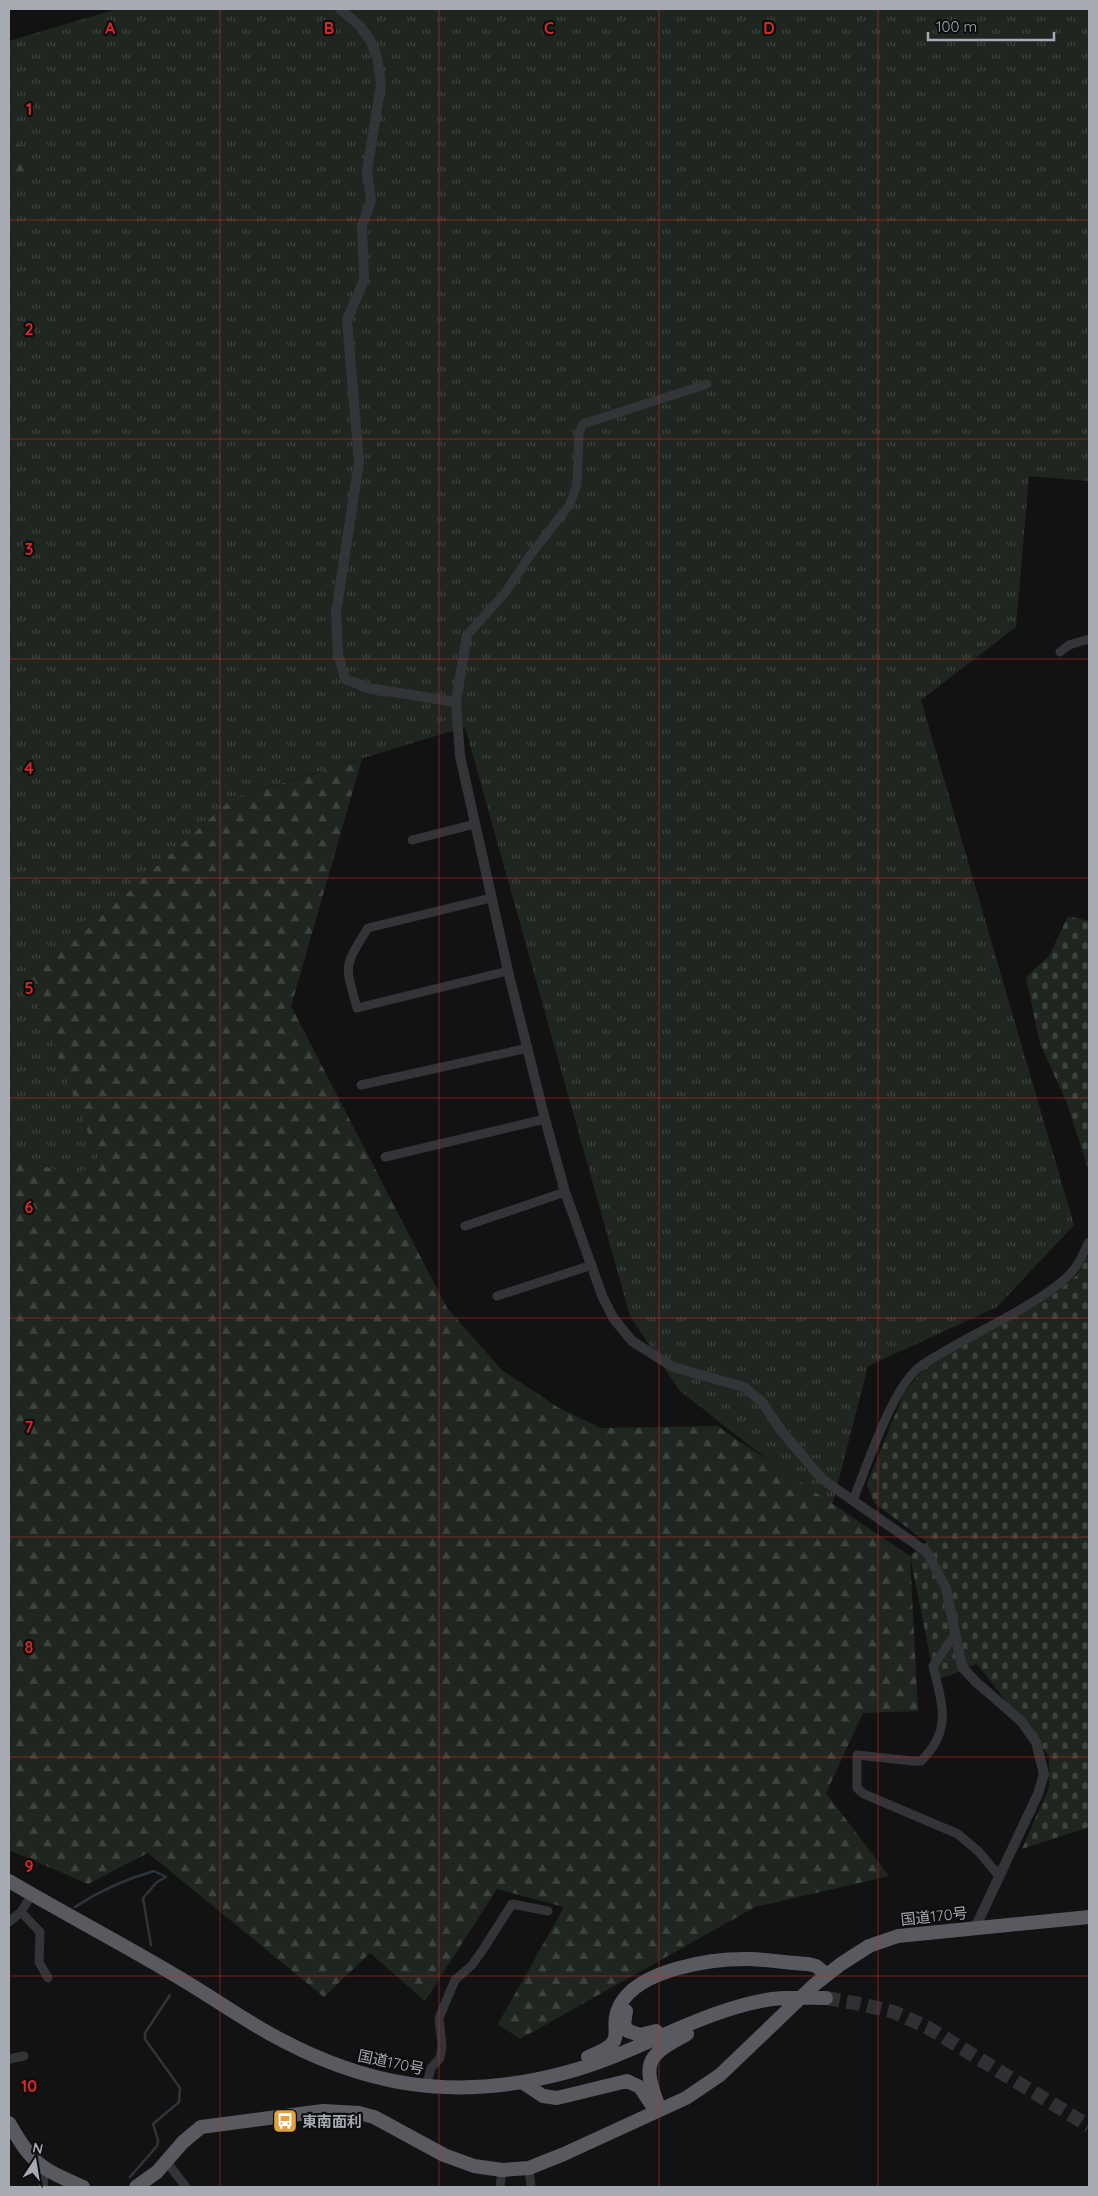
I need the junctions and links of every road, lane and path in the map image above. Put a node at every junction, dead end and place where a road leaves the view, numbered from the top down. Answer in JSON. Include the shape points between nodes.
{"nodes":[{"id":1,"x":340,"y":9,"type":"edge"},
{"id":2,"x":707,"y":384,"type":"dead end"},
{"id":3,"x":467,"y":635,"type":"joint"},
{"id":4,"x":1089,"y":639,"type":"edge"},
{"id":5,"x":1060,"y":652,"type":"dead end"},
{"id":6,"x":456,"y":702,"type":"junction"},
{"id":7,"x":475,"y":824,"type":"junction"},
{"id":8,"x":412,"y":840,"type":"dead end"},
{"id":9,"x":491,"y":898,"type":"junction"},
{"id":10,"x":508,"y":971,"type":"junction"},
{"id":11,"x":528,"y":1048,"type":"junction"},
{"id":12,"x":361,"y":1085,"type":"dead end"},
{"id":13,"x":545,"y":1118,"type":"junction"},
{"id":14,"x":385,"y":1157,"type":"dead end"},
{"id":15,"x":565,"y":1192,"type":"junction"},
{"id":16,"x":465,"y":1226,"type":"dead end"},
{"id":17,"x":1089,"y":1242,"type":"edge"},
{"id":18,"x":592,"y":1265,"type":"junction"},
{"id":19,"x":497,"y":1296,"type":"dead end"},
{"id":20,"x":853,"y":1500,"type":"junction"},
{"id":21,"x":954,"y":1636,"type":"junction"},
{"id":22,"x":1000,"y":1877,"type":"junction"},
{"id":23,"x":9,"y":1881,"type":"edge"},
{"id":24,"x":32,"y":1894,"type":"junction"},
{"id":25,"x":548,"y":1911,"type":"dead end"},
{"id":26,"x":20,"y":1912,"type":"junction"},
{"id":27,"x":1089,"y":1917,"type":"edge"},
{"id":28,"x":9,"y":1922,"type":"edge"},
{"id":29,"x":975,"y":1928,"type":"junction"},
{"id":30,"x":827,"y":1975,"type":"junction"},
{"id":31,"x":48,"y":1978,"type":"dead end"},
{"id":32,"x":826,"y":1998,"type":"tunnel mouth"},
{"id":33,"x":724,"y":2012,"type":"junction"},
{"id":34,"x":702,"y":2020,"type":"junction"},
{"id":35,"x":24,"y":2056,"type":"dead end"},
{"id":36,"x":9,"y":2059,"type":"edge"},
{"id":37,"x":522,"y":2082,"type":"junction"},
{"id":38,"x":426,"y":2087,"type":"junction"},
{"id":39,"x":487,"y":2087,"type":"junction"},
{"id":40,"x":656,"y":2111,"type":"junction"},
{"id":41,"x":9,"y":2123,"type":"edge"},
{"id":42,"x":166,"y":2161,"type":"junction"},
{"id":43,"x":529,"y":2168,"type":"junction"},
{"id":44,"x":502,"y":2170,"type":"junction"},
{"id":45,"x":47,"y":2171,"type":"junction"},
{"id":46,"x":43,"y":2187,"type":"edge"},
{"id":47,"x":83,"y":2187,"type":"edge"},
{"id":48,"x":136,"y":2187,"type":"edge"},
{"id":49,"x":186,"y":2187,"type":"edge"},
{"id":50,"x":500,"y":2187,"type":"edge"},
{"id":51,"x":531,"y":2187,"type":"edge"}],
"edges":[{"from":1,"to":6,"type":"street","via":[[360,26],[370,40],[377,57],[381,84],[367,171],[371,201],[362,226],[364,280],[347,320],[359,462],[336,614],[338,654],[346,679],[368,688]]},
{"from":2,"to":3,"type":"street","via":[[582,424],[577,484],[570,504],[505,593]]},
{"from":3,"to":6,"type":"street"},
{"from":4,"to":5,"type":"street","via":[[1069,645]]},
{"from":6,"to":7,"type":"street","via":[[460,756]]},
{"from":7,"to":8,"type":"street"},
{"from":7,"to":9,"type":"street"},
{"from":9,"to":10,"type":"street"},
{"from":9,"to":10,"type":"street","via":[[368,928],[349,958],[347,969],[357,1008]]},
{"from":10,"to":11,"type":"street"},
{"from":11,"to":12,"type":"street"},
{"from":11,"to":13,"type":"street"},
{"from":13,"to":14,"type":"street"},
{"from":13,"to":15,"type":"street"},
{"from":15,"to":16,"type":"street"},
{"from":15,"to":18,"type":"street"},
{"from":17,"to":20,"type":"street","via":[[1078,1264],[1046,1293],[940,1354],[909,1378],[897,1396]]},
{"from":18,"to":19,"type":"street"},
{"from":18,"to":20,"type":"street","via":[[614,1320],[632,1341],[673,1367],[744,1387],[762,1402],[822,1479]]},
{"from":20,"to":21,"type":"street","via":[[926,1552],[946,1588]]},
{"from":21,"to":22,"type":"street","via":[[962,1667],[1021,1721],[1036,1742],[1044,1774],[1035,1802]]},
{"from":21,"to":22,"type":"street","via":[[933,1666],[943,1726],[933,1749],[921,1761],[912,1762],[857,1755],[856,1788],[958,1834],[980,1852]]},
{"from":22,"to":29,"type":"street"},
{"from":23,"to":24,"type":"highway","name":"国道170号"},
{"from":24,"to":26,"type":"street"},
{"from":24,"to":38,"type":"highway","name":"国道170号","via":[[313,2056],[354,2071]]},
{"from":25,"to":38,"type":"street","via":[[512,1904],[472,1965],[456,1980],[438,2018],[442,2046],[440,2058],[431,2068]]},
{"from":26,"to":28,"type":"street"},
{"from":26,"to":31,"type":"street","via":[[40,1932],[39,1962]]},
{"from":27,"to":29,"type":"highway","name":"国道170号"},
{"from":29,"to":30,"type":"highway","name":"国道170号","via":[[898,1936],[869,1946]]},
{"from":30,"to":34,"type":"highway","via":[[750,1966],[683,1974],[643,1990],[626,2010],[624,2024],[628,2031],[640,2035],[682,2021]]},
{"from":30,"to":39,"type":"highway","via":[[808,1964],[750,1959],[696,1965],[659,1975],[640,1984],[625,1997],[617,2014],[616,2039],[604,2050],[562,2068]]},
{"from":30,"to":40,"type":"highway","name":"国道170号","via":[[720,2075],[686,2098]]},
{"from":32,"to":33,"type":"highway","name":"国道170号","via":[[770,2000]]},
{"from":33,"to":34,"type":"highway","name":"国道170号"},
{"from":33,"to":40,"type":"highway","via":[[656,2053],[648,2076],[658,2105]]},
{"from":34,"to":37,"type":"highway","name":"国道170号","via":[[586,2067]]},
{"from":35,"to":36,"type":"street"},
{"from":37,"to":39,"type":"highway","name":"国道170号"},
{"from":37,"to":40,"type":"highway","via":[[543,2096],[557,2098],[627,2081],[640,2087]]},
{"from":38,"to":39,"type":"highway","name":"国道170号"},
{"from":40,"to":43,"type":"highway","name":"国道170号"},
{"from":41,"to":45,"type":"highway","via":[[33,2160]]},
{"from":42,"to":44,"type":"highway","name":"国道170号","via":[[201,2127],[323,2110],[374,2117],[444,2155],[474,2166]]},
{"from":42,"to":48,"type":"highway","name":"国道170号"},
{"from":42,"to":49,"type":"street"},
{"from":43,"to":44,"type":"highway","name":"国道170号"},
{"from":43,"to":51,"type":"street"},
{"from":44,"to":50,"type":"street"},
{"from":45,"to":46,"type":"street"},
{"from":45,"to":47,"type":"highway"}]}
